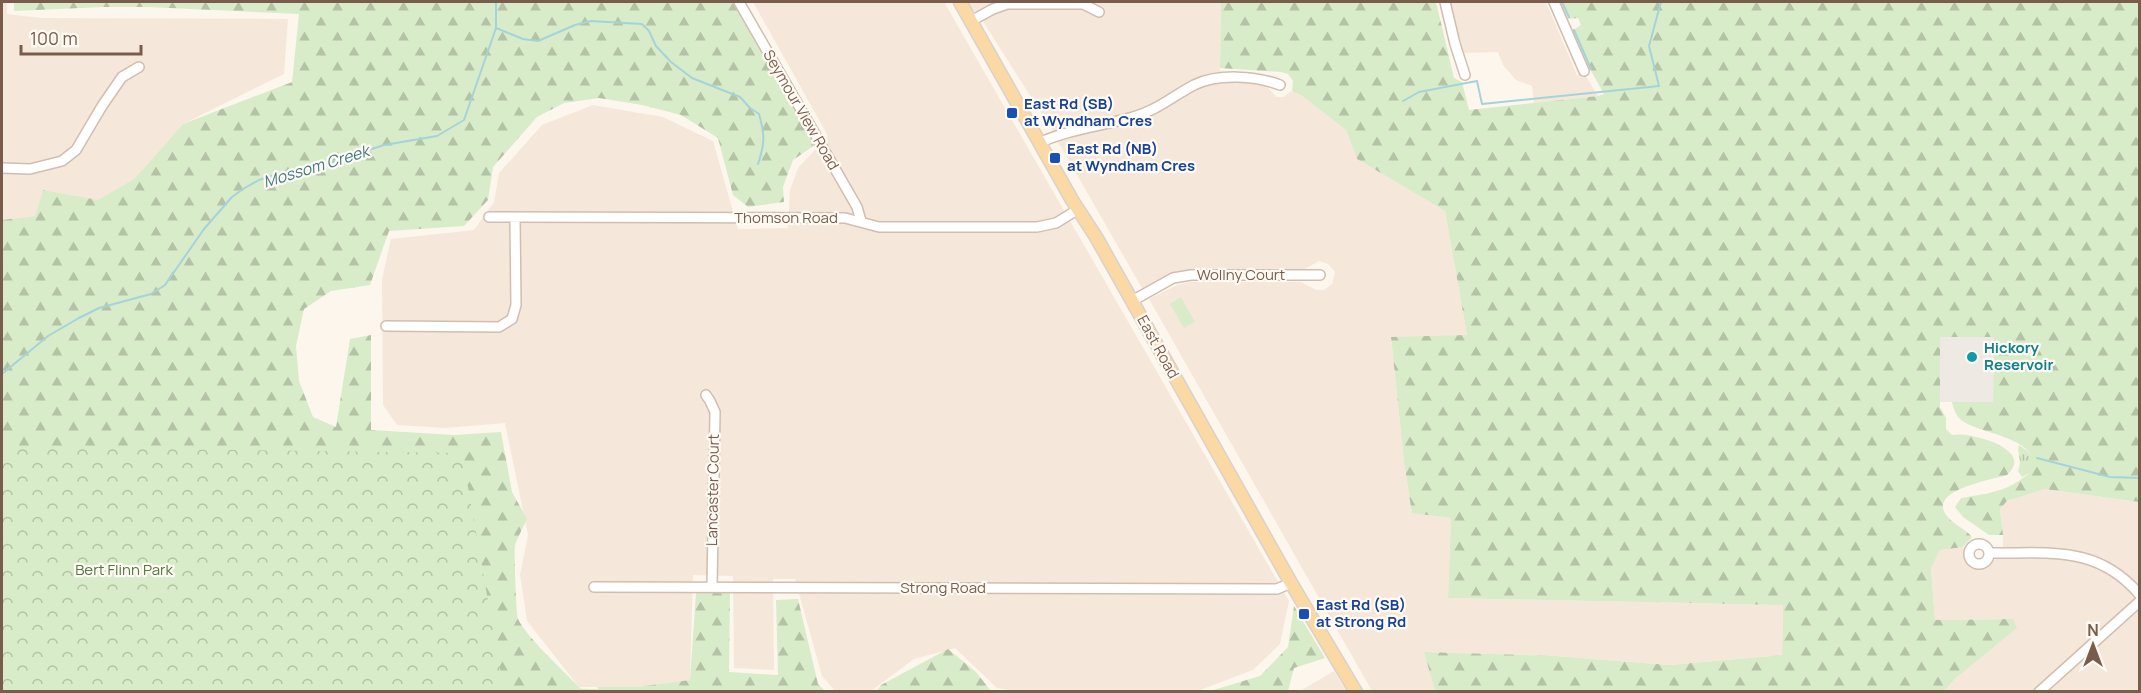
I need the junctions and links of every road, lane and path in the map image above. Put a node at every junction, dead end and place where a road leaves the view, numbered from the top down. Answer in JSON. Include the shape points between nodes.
{"nodes":[{"id":1,"x":739,"y":2,"type":"edge"},
{"id":2,"x":960,"y":2,"type":"edge"},
{"id":3,"x":1445,"y":2,"type":"edge"},
{"id":4,"x":1554,"y":2,"type":"edge"},
{"id":5,"x":1099,"y":12,"type":"dead end"},
{"id":6,"x":971,"y":21,"type":"junction"},
{"id":7,"x":139,"y":67,"type":"dead end"},
{"id":8,"x":1584,"y":71,"type":"dead end"},
{"id":9,"x":1465,"y":75,"type":"dead end"},
{"id":10,"x":1280,"y":86,"type":"dead end"},
{"id":11,"x":1039,"y":143,"type":"junction"},
{"id":12,"x":2,"y":168,"type":"edge"},
{"id":13,"x":1077,"y":210,"type":"junction"},
{"id":14,"x":489,"y":218,"type":"dead end"},
{"id":15,"x":515,"y":219,"type":"junction"},
{"id":16,"x":861,"y":221,"type":"junction"},
{"id":17,"x":1320,"y":275,"type":"dead end"},
{"id":18,"x":1132,"y":301,"type":"junction"},
{"id":19,"x":386,"y":326,"type":"dead end"},
{"id":20,"x":706,"y":395,"type":"dead end"},
{"id":21,"x":1989,"y":553,"type":"dead end"},
{"id":22,"x":1291,"y":583,"type":"junction"},
{"id":23,"x":594,"y":587,"type":"dead end"},
{"id":24,"x":712,"y":587,"type":"junction"},
{"id":25,"x":2139,"y":595,"type":"edge"},
{"id":26,"x":2139,"y":601,"type":"edge"},
{"id":27,"x":1356,"y":692,"type":"edge"},
{"id":28,"x":2039,"y":692,"type":"edge"}],
"edges":[{"from":1,"to":16,"type":"street","name":"Seymour View Road","via":[[857,207]]},
{"from":2,"to":6,"type":"main road","name":"East Road"},
{"from":3,"to":9,"type":"street"},
{"from":4,"to":8,"type":"street"},
{"from":5,"to":6,"type":"street","via":[[1083,4],[1007,4]]},
{"from":6,"to":11,"type":"main road","name":"East Road"},
{"from":7,"to":12,"type":"street","via":[[122,76],[76,150],[62,161],[30,168]]},
{"from":10,"to":11,"type":"street","via":[[1264,79],[1206,81],[1148,112]]},
{"from":11,"to":13,"type":"main road","name":"East Road"},
{"from":13,"to":16,"type":"street","name":"Thomson Road","via":[[1037,227],[879,227]]},
{"from":13,"to":18,"type":"main road","name":"East Road"},
{"from":14,"to":15,"type":"street","name":"Thomson Road"},
{"from":15,"to":16,"type":"street","name":"Thomson Road"},
{"from":15,"to":19,"type":"street","via":[[516,305],[512,319],[499,327]]},
{"from":17,"to":18,"type":"street","name":"Wollny Court","via":[[1191,275],[1173,278]]},
{"from":18,"to":22,"type":"main road","name":"East Road"},
{"from":20,"to":24,"type":"street","name":"Lancaster Court","via":[[714,412]]},
{"from":21,"to":25,"type":"street","via":[[2079,555],[2122,576]]},
{"from":22,"to":24,"type":"street","name":"Strong Road","via":[[1277,589]]},
{"from":22,"to":27,"type":"main road","name":"East Road"},
{"from":23,"to":24,"type":"street","name":"Strong Road"},
{"from":26,"to":28,"type":"street"}]}
